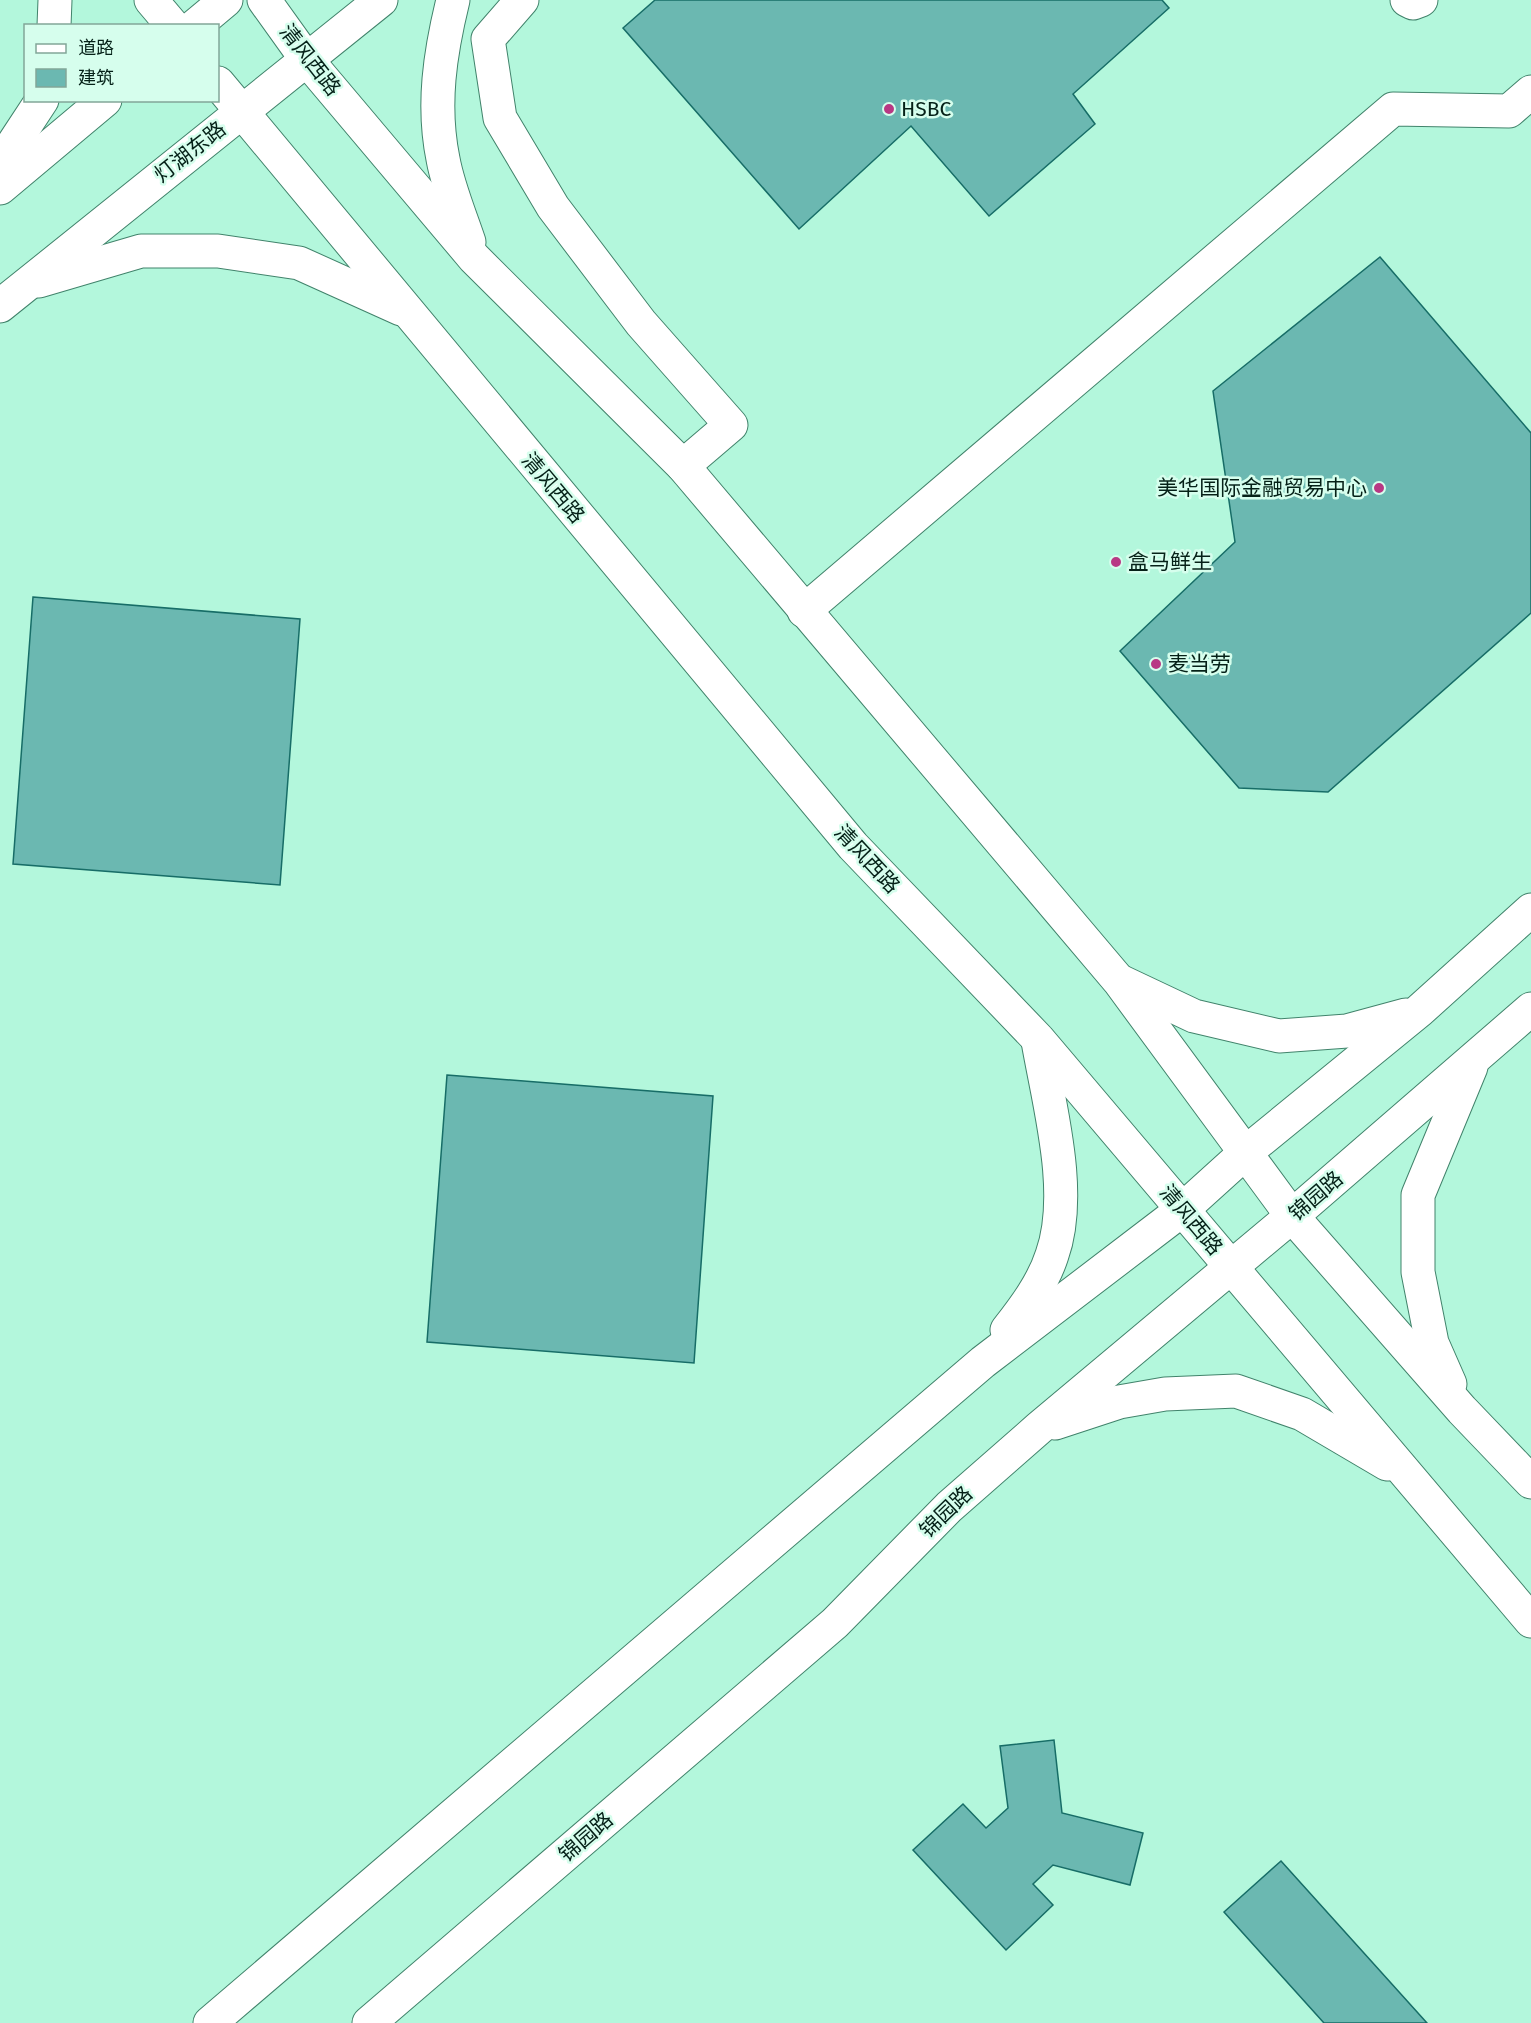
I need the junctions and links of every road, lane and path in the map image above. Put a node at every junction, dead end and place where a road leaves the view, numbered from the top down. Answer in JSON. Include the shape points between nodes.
{"nodes":[{"id":1,"x":55,"y":0,"type":"edge"},
{"id":2,"x":152,"y":0,"type":"edge"},
{"id":3,"x":226,"y":0,"type":"edge"},
{"id":4,"x":264,"y":0,"type":"edge"},
{"id":5,"x":381,"y":0,"type":"edge"},
{"id":6,"x":453,"y":0,"type":"edge"},
{"id":7,"x":522,"y":0,"type":"edge"},
{"id":8,"x":1407,"y":0,"type":"edge"},
{"id":9,"x":1421,"y":0,"type":"edge"},
{"id":10,"x":54,"y":24,"type":"edge"},
{"id":11,"x":170,"y":24,"type":"edge"},
{"id":12,"x":197,"y":24,"type":"edge"},
{"id":13,"x":307,"y":60,"type":"junction"},
{"id":14,"x":219,"y":84,"type":"edge"},
{"id":15,"x":1531,"y":92,"type":"edge"},
{"id":16,"x":41,"y":102,"type":"edge"},
{"id":17,"x":103,"y":102,"type":"edge"},
{"id":18,"x":240,"y":113,"type":"junction"},
{"id":19,"x":0,"y":164,"type":"edge"},
{"id":20,"x":0,"y":188,"type":"edge"},
{"id":21,"x":474,"y":258,"type":"junction"},
{"id":22,"x":11,"y":296,"type":"edge"},
{"id":23,"x":408,"y":312,"type":"junction"},
{"id":24,"x":683,"y":466,"type":"junction"},
{"id":25,"x":804,"y":610,"type":"junction"},
{"id":26,"x":1531,"y":910,"type":"edge"},
{"id":27,"x":1119,"y":981,"type":"junction"},
{"id":28,"x":1531,"y":1009,"type":"edge"},
{"id":29,"x":1419,"y":1011,"type":"junction"},
{"id":30,"x":1038,"y":1039,"type":"junction"},
{"id":31,"x":1474,"y":1058,"type":"junction"},
{"id":32,"x":1245,"y":1153,"type":"junction"},
{"id":33,"x":1182,"y":1210,"type":"junction"},
{"id":34,"x":1292,"y":1216,"type":"junction"},
{"id":35,"x":1230,"y":1267,"type":"junction"},
{"id":36,"x":983,"y":1362,"type":"junction"},
{"id":37,"x":1462,"y":1410,"type":"junction"},
{"id":38,"x":1039,"y":1428,"type":"junction"},
{"id":39,"x":1409,"y":1478,"type":"junction"},
{"id":40,"x":1531,"y":1482,"type":"edge"},
{"id":41,"x":1531,"y":1622,"type":"edge"},
{"id":42,"x":210,"y":2023,"type":"edge"},
{"id":43,"x":369,"y":2023,"type":"edge"}],
"edges":[{"from":1,"to":10,"type":"main road"},
{"from":2,"to":11,"type":"main road"},
{"from":3,"to":12,"type":"main road"},
{"from":4,"to":13,"type":"main road","name":"清风西路"},
{"from":5,"to":13,"type":"main road","name":"灯湖东路"},
{"from":6,"to":21,"type":"main road","via":[[442,47],[437,98],[443,159]]},
{"from":7,"to":24,"type":"main road","via":[[488,39],[500,118],[559,216],[641,323],[730,425]]},
{"from":8,"to":9,"type":"main road"},
{"from":13,"to":18,"type":"main road","name":"灯湖东路"},
{"from":13,"to":21,"type":"main road","name":"清风西路"},
{"from":14,"to":18,"type":"main road","name":"清风西路"},
{"from":15,"to":25,"type":"main road","via":[[1509,111],[1392,109]]},
{"from":16,"to":19,"type":"main road"},
{"from":17,"to":20,"type":"main road"},
{"from":18,"to":22,"type":"main road","name":"灯湖东路"},
{"from":18,"to":23,"type":"main road","name":"清风西路"},
{"from":21,"to":24,"type":"main road","name":"清风西路"},
{"from":22,"to":23,"type":"main road","via":[[141,251],[218,251],[299,263]]},
{"from":23,"to":30,"type":"main road","name":"清风西路","via":[[853,846]]},
{"from":24,"to":25,"type":"main road","name":"清风西路"},
{"from":25,"to":27,"type":"main road","name":"清风西路"},
{"from":26,"to":29,"type":"main road"},
{"from":27,"to":29,"type":"main road","via":[[1194,1016],[1279,1036],[1347,1031]]},
{"from":27,"to":32,"type":"main road","name":"清风西路"},
{"from":28,"to":31,"type":"main road","name":"锦园路"},
{"from":29,"to":32,"type":"main road"},
{"from":30,"to":33,"type":"main road","name":"清风西路"},
{"from":30,"to":36,"type":"main road","via":[[1063,1198],[1052,1255],[1030,1299]]},
{"from":31,"to":34,"type":"main road","name":"锦园路"},
{"from":31,"to":37,"type":"main road","via":[[1418,1195],[1418,1272],[1432,1343]]},
{"from":32,"to":33,"type":"main road"},
{"from":32,"to":34,"type":"main road","name":"清风西路"},
{"from":33,"to":35,"type":"main road","name":"清风西路"},
{"from":33,"to":36,"type":"main road"},
{"from":34,"to":35,"type":"main road","name":"锦园路"},
{"from":34,"to":37,"type":"main road","name":"清风西路"},
{"from":35,"to":38,"type":"main road","name":"锦园路"},
{"from":35,"to":39,"type":"main road","name":"清风西路"},
{"from":36,"to":42,"type":"main road"},
{"from":37,"to":40,"type":"main road","name":"清风西路"},
{"from":38,"to":39,"type":"main road","via":[[1119,1402],[1165,1394],[1236,1391],[1302,1414]]},
{"from":38,"to":43,"type":"main road","name":"锦园路","via":[[950,1507],[835,1623]]},
{"from":39,"to":41,"type":"main road","name":"清风西路"}]}
